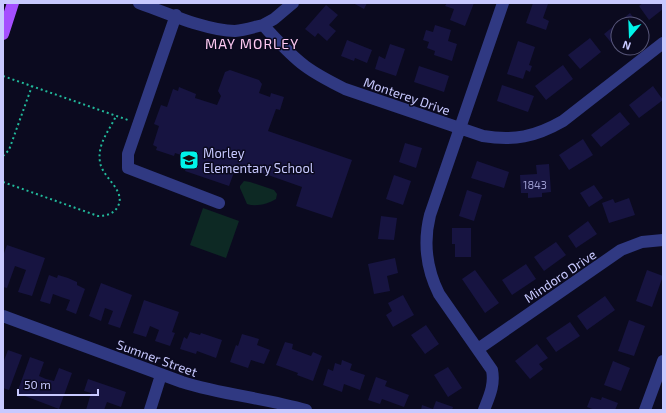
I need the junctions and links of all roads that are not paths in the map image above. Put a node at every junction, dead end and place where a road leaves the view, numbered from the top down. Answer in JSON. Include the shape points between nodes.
{"nodes":[{"id":1,"x":13,"y":3,"type":"edge"},
{"id":2,"x":139,"y":3,"type":"edge"},
{"id":3,"x":292,"y":3,"type":"edge"},
{"id":4,"x":503,"y":3,"type":"edge"},
{"id":5,"x":176,"y":16,"type":"junction"},
{"id":6,"x":263,"y":25,"type":"junction"},
{"id":7,"x":3,"y":34,"type":"edge"},
{"id":8,"x":663,"y":43,"type":"edge"},
{"id":9,"x":460,"y":128,"type":"junction"},
{"id":10,"x":219,"y":203,"type":"dead end"},
{"id":11,"x":663,"y":240,"type":"edge"},
{"id":12,"x":3,"y":316,"type":"edge"},
{"id":13,"x":478,"y":349,"type":"junction"},
{"id":14,"x":662,"y":368,"type":"edge"},
{"id":15,"x":161,"y":374,"type":"junction"},
{"id":16,"x":150,"y":410,"type":"edge"},
{"id":17,"x":306,"y":410,"type":"edge"},
{"id":18,"x":484,"y":410,"type":"edge"},
{"id":19,"x":646,"y":410,"type":"edge"}],
"edges":[{"from":1,"to":7,"type":"main road"},
{"from":2,"to":5,"type":"street"},
{"from":3,"to":6,"type":"street"},
{"from":4,"to":9,"type":"street"},
{"from":5,"to":6,"type":"street","via":[[223,30],[236,31]]},
{"from":5,"to":10,"type":"street","via":[[128,154],[128,168]]},
{"from":6,"to":9,"type":"street","name":"Monterey Drive","via":[[290,53],[324,79],[345,89]]},
{"from":8,"to":9,"type":"street","name":"Monterey Drive","via":[[563,121],[548,129],[533,135],[500,138],[483,136]]},
{"from":9,"to":13,"type":"street","via":[[430,215],[426,252],[428,266],[439,294]]},
{"from":11,"to":13,"type":"street","name":"Mindoro Drive","via":[[642,242],[621,250]]},
{"from":12,"to":15,"type":"street","name":"Sumner Street"},
{"from":13,"to":18,"type":"street","via":[[489,364],[493,377],[493,387]]},
{"from":14,"to":19,"type":"street"},
{"from":15,"to":16,"type":"street"},
{"from":15,"to":17,"type":"street","name":"Sumner Street","via":[[211,390]]}]}
